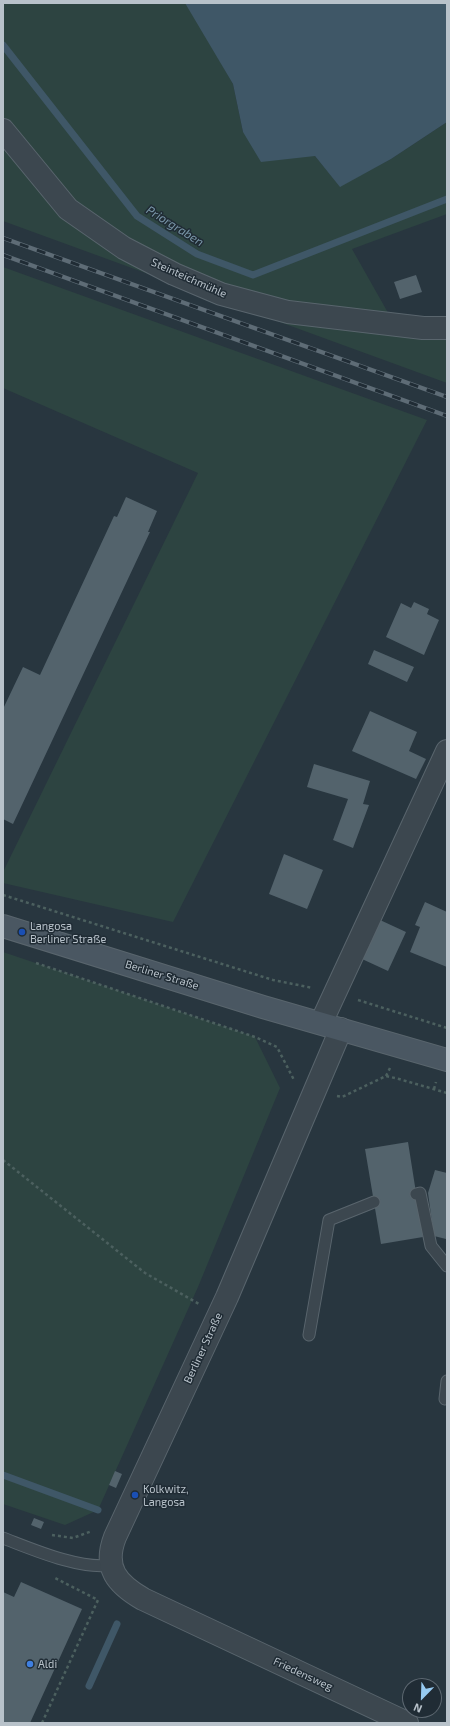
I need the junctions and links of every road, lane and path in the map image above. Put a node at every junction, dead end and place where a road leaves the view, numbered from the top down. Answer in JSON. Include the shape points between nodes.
{"nodes":[{"id":1,"x":3,"y":130,"type":"edge"},
{"id":2,"x":447,"y":328,"type":"edge"},
{"id":3,"x":447,"y":752,"type":"edge"},
{"id":4,"x":3,"y":895,"type":"edge"},
{"id":5,"x":41,"y":907,"type":"junction"},
{"id":6,"x":40,"y":911,"type":"dead end"},
{"id":7,"x":3,"y":926,"type":"edge"},
{"id":8,"x":33,"y":962,"type":"dead end"},
{"id":9,"x":273,"y":980,"type":"dead end"},
{"id":10,"x":408,"y":1017,"type":"dead end"},
{"id":11,"x":331,"y":1026,"type":"junction"},
{"id":12,"x":447,"y":1028,"type":"edge"},
{"id":13,"x":447,"y":1060,"type":"edge"},
{"id":14,"x":436,"y":1082,"type":"dead end"},
{"id":15,"x":434,"y":1089,"type":"junction"},
{"id":16,"x":314,"y":1091,"type":"junction"},
{"id":17,"x":447,"y":1093,"type":"edge"},
{"id":18,"x":3,"y":1160,"type":"edge"},
{"id":19,"x":416,"y":1194,"type":"dead end"},
{"id":20,"x":374,"y":1202,"type":"dead end"},
{"id":21,"x":447,"y":1266,"type":"edge"},
{"id":22,"x":219,"y":1314,"type":"junction"},
{"id":23,"x":309,"y":1336,"type":"dead end"},
{"id":24,"x":447,"y":1381,"type":"edge"},
{"id":25,"x":445,"y":1399,"type":"dead end"},
{"id":26,"x":3,"y":1538,"type":"edge"},
{"id":27,"x":111,"y":1565,"type":"junction"},
{"id":28,"x":198,"y":1625,"type":"joint"},
{"id":29,"x":407,"y":1723,"type":"edge"}],
"edges":[{"from":1,"to":2,"type":"street","name":"Steinteichmühle","via":[[68,208],[124,248],[174,274],[221,294],[288,312],[423,328]]},
{"from":3,"to":11,"type":"street","name":"Berliner Straße"},
{"from":4,"to":5,"type":"path"},
{"from":5,"to":6,"type":"path"},
{"from":5,"to":9,"type":"path"},
{"from":7,"to":11,"type":"main road","name":"Berliner Straße"},
{"from":8,"to":16,"type":"path","via":[[262,1040],[277,1047],[296,1084]]},
{"from":10,"to":12,"type":"path"},
{"from":11,"to":13,"type":"main road","name":"Berliner Straße"},
{"from":11,"to":16,"type":"street","name":"Berliner Straße"},
{"from":14,"to":15,"type":"path"},
{"from":15,"to":16,"type":"path","via":[[386,1076],[342,1097]]},
{"from":15,"to":17,"type":"path"},
{"from":16,"to":22,"type":"street","name":"Berliner Straße"},
{"from":18,"to":22,"type":"path","via":[[145,1273]]},
{"from":19,"to":21,"type":"lane","via":[[420,1193],[431,1246]]},
{"from":20,"to":23,"type":"lane","via":[[329,1220]]},
{"from":22,"to":27,"type":"street","name":"Berliner Straße","via":[[115,1537]]},
{"from":24,"to":25,"type":"lane"},
{"from":26,"to":27,"type":"lane","via":[[89,1566]]},
{"from":27,"to":28,"type":"street","name":"Berliner Straße","via":[[121,1585],[129,1592]]},
{"from":28,"to":29,"type":"street","name":"Friedensweg"}]}
